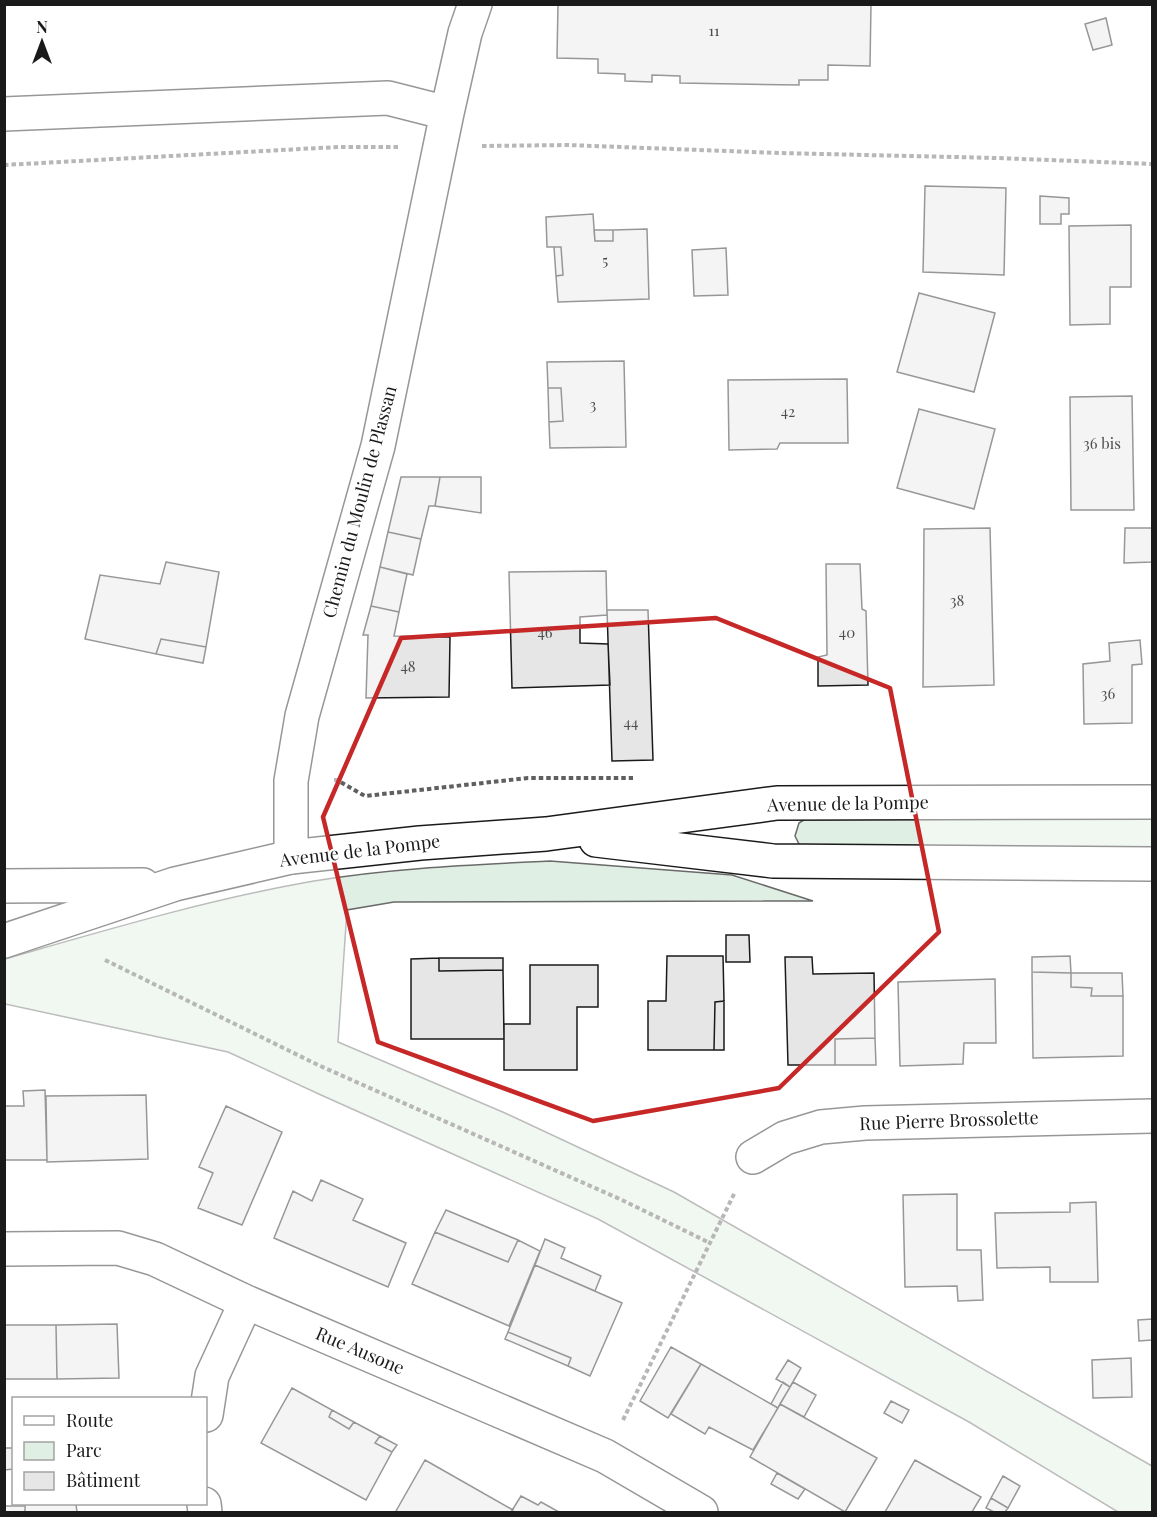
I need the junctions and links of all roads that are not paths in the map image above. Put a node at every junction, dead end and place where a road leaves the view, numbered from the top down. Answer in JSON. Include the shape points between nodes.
{"nodes":[{"id":1,"x":475,"y":4,"type":"edge"},
{"id":2,"x":447,"y":113,"type":"junction"},
{"id":3,"x":4,"y":114,"type":"edge"},
{"id":4,"x":1152,"y":802,"type":"edge"},
{"id":5,"x":546,"y":834,"type":"junction"},
{"id":6,"x":291,"y":857,"type":"junction"},
{"id":7,"x":1152,"y":864,"type":"edge"},
{"id":8,"x":175,"y":884,"type":"junction"},
{"id":9,"x":4,"y":886,"type":"edge"},
{"id":10,"x":4,"y":941,"type":"edge"},
{"id":11,"x":1152,"y":1116,"type":"edge"},
{"id":12,"x":753,"y":1157,"type":"road end"},
{"id":13,"x":4,"y":1249,"type":"edge"},
{"id":14,"x":246,"y":1302,"type":"junction"},
{"id":15,"x":207,"y":1408,"type":"edge"},
{"id":16,"x":701,"y":1512,"type":"edge"}],
"edges":[{"from":1,"to":2,"type":"street","name":"Chemin du Moulin de Plassan"},
{"from":2,"to":3,"type":"street","via":[[388,98]]},
{"from":2,"to":6,"type":"street","name":"Chemin du Moulin de Plassan","via":[[378,446],[302,716],[291,781]]},
{"from":4,"to":5,"type":"street","name":"Avenue de la Pompe","via":[[777,803]]},
{"from":5,"to":6,"type":"street","name":"Avenue de la Pompe"},
{"from":5,"to":7,"type":"street","name":"Avenue de la Pompe","via":[[773,861]]},
{"from":6,"to":8,"type":"street","name":"Avenue de la Pompe"},
{"from":8,"to":9,"type":"street","name":"Avenue de la Pompe"},
{"from":8,"to":10,"type":"street","name":"Avenue de la Pompe"},
{"from":11,"to":12,"type":"street","name":"Rue Pierre Brossolette","via":[[821,1127],[785,1138]]},
{"from":13,"to":14,"type":"street","name":"Rue Ausone","via":[[118,1248],[155,1259]]},
{"from":14,"to":15,"type":"street","via":[[212,1376]]},
{"from":14,"to":16,"type":"street","name":"Rue Ausone","via":[[604,1456]]}]}
